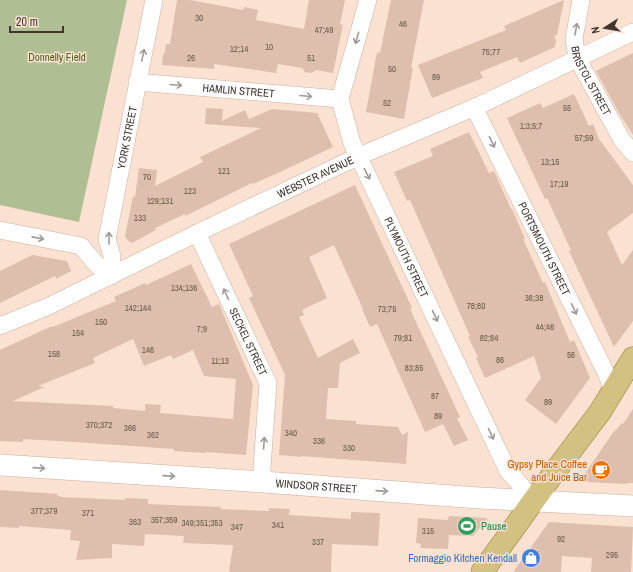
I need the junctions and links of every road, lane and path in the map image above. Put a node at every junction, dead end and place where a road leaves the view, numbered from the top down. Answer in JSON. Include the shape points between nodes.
{"nodes":[{"id":1,"x":154,"y":0,"type":"edge"},
{"id":2,"x":368,"y":0,"type":"edge"},
{"id":3,"x":581,"y":0,"type":"edge"},
{"id":4,"x":633,"y":32,"type":"edge"},
{"id":5,"x":578,"y":58,"type":"junction"},
{"id":6,"x":137,"y":82,"type":"junction"},
{"id":7,"x":340,"y":99,"type":"junction"},
{"id":8,"x":474,"y":107,"type":"junction"},
{"id":9,"x":633,"y":153,"type":"edge"},
{"id":10,"x":357,"y":157,"type":"junction"},
{"id":11,"x":0,"y":230,"type":"edge"},
{"id":12,"x":197,"y":233,"type":"junction"},
{"id":13,"x":111,"y":276,"type":"junction"},
{"id":14,"x":0,"y":326,"type":"edge"},
{"id":15,"x":633,"y":358,"type":"edge"},
{"id":16,"x":613,"y":390,"type":"junction"},
{"id":17,"x":0,"y":465,"type":"edge"},
{"id":18,"x":263,"y":482,"type":"junction"},
{"id":19,"x":534,"y":500,"type":"junction"},
{"id":20,"x":633,"y":506,"type":"edge"},
{"id":21,"x":482,"y":572,"type":"edge"}],
"edges":[{"from":6,"to":1,"type":"street","name":"YORK STREET","one_way":true},
{"from":2,"to":7,"type":"street","one_way":true},
{"from":5,"to":3,"type":"street","name":"BRISTOL STREET","one_way":true,"via":[[574,39]]},
{"from":4,"to":5,"type":"street","name":"WEBSTER AVENUE"},
{"from":5,"to":8,"type":"street","name":"WEBSTER AVENUE"},
{"from":5,"to":9,"type":"street","name":"BRISTOL STREET","via":[[622,140]]},
{"from":6,"to":7,"type":"street","name":"HAMLIN STREET","one_way":true},
{"from":13,"to":6,"type":"street","name":"YORK STREET","one_way":true,"via":[[112,256],[107,239]]},
{"from":7,"to":10,"type":"street","name":"PLYMOUTH STREET"},
{"from":8,"to":10,"type":"street","name":"WEBSTER AVENUE"},
{"from":8,"to":16,"type":"street","name":"PORTSMOUTH STREET","one_way":true},
{"from":10,"to":12,"type":"street","name":"WEBSTER AVENUE"},
{"from":10,"to":19,"type":"street","name":"PLYMOUTH STREET","one_way":true,"via":[[508,471]]},
{"from":11,"to":13,"type":"street","one_way":true,"via":[[81,246],[96,264]]},
{"from":12,"to":13,"type":"street","name":"WEBSTER AVENUE"},
{"from":18,"to":12,"type":"street","name":"SECKEL STREET","one_way":true,"via":[[268,383]]},
{"from":13,"to":14,"type":"street","name":"WEBSTER AVENUE"},
{"from":15,"to":16,"type":"main road"},
{"from":16,"to":19,"type":"main road","via":[[600,412]]},
{"from":17,"to":18,"type":"street","name":"WINDSOR STREET","one_way":true},
{"from":18,"to":19,"type":"street","name":"WINDSOR STREET","one_way":true},
{"from":19,"to":20,"type":"street","name":"WINDSOR STREET"},
{"from":19,"to":21,"type":"main road"}]}
